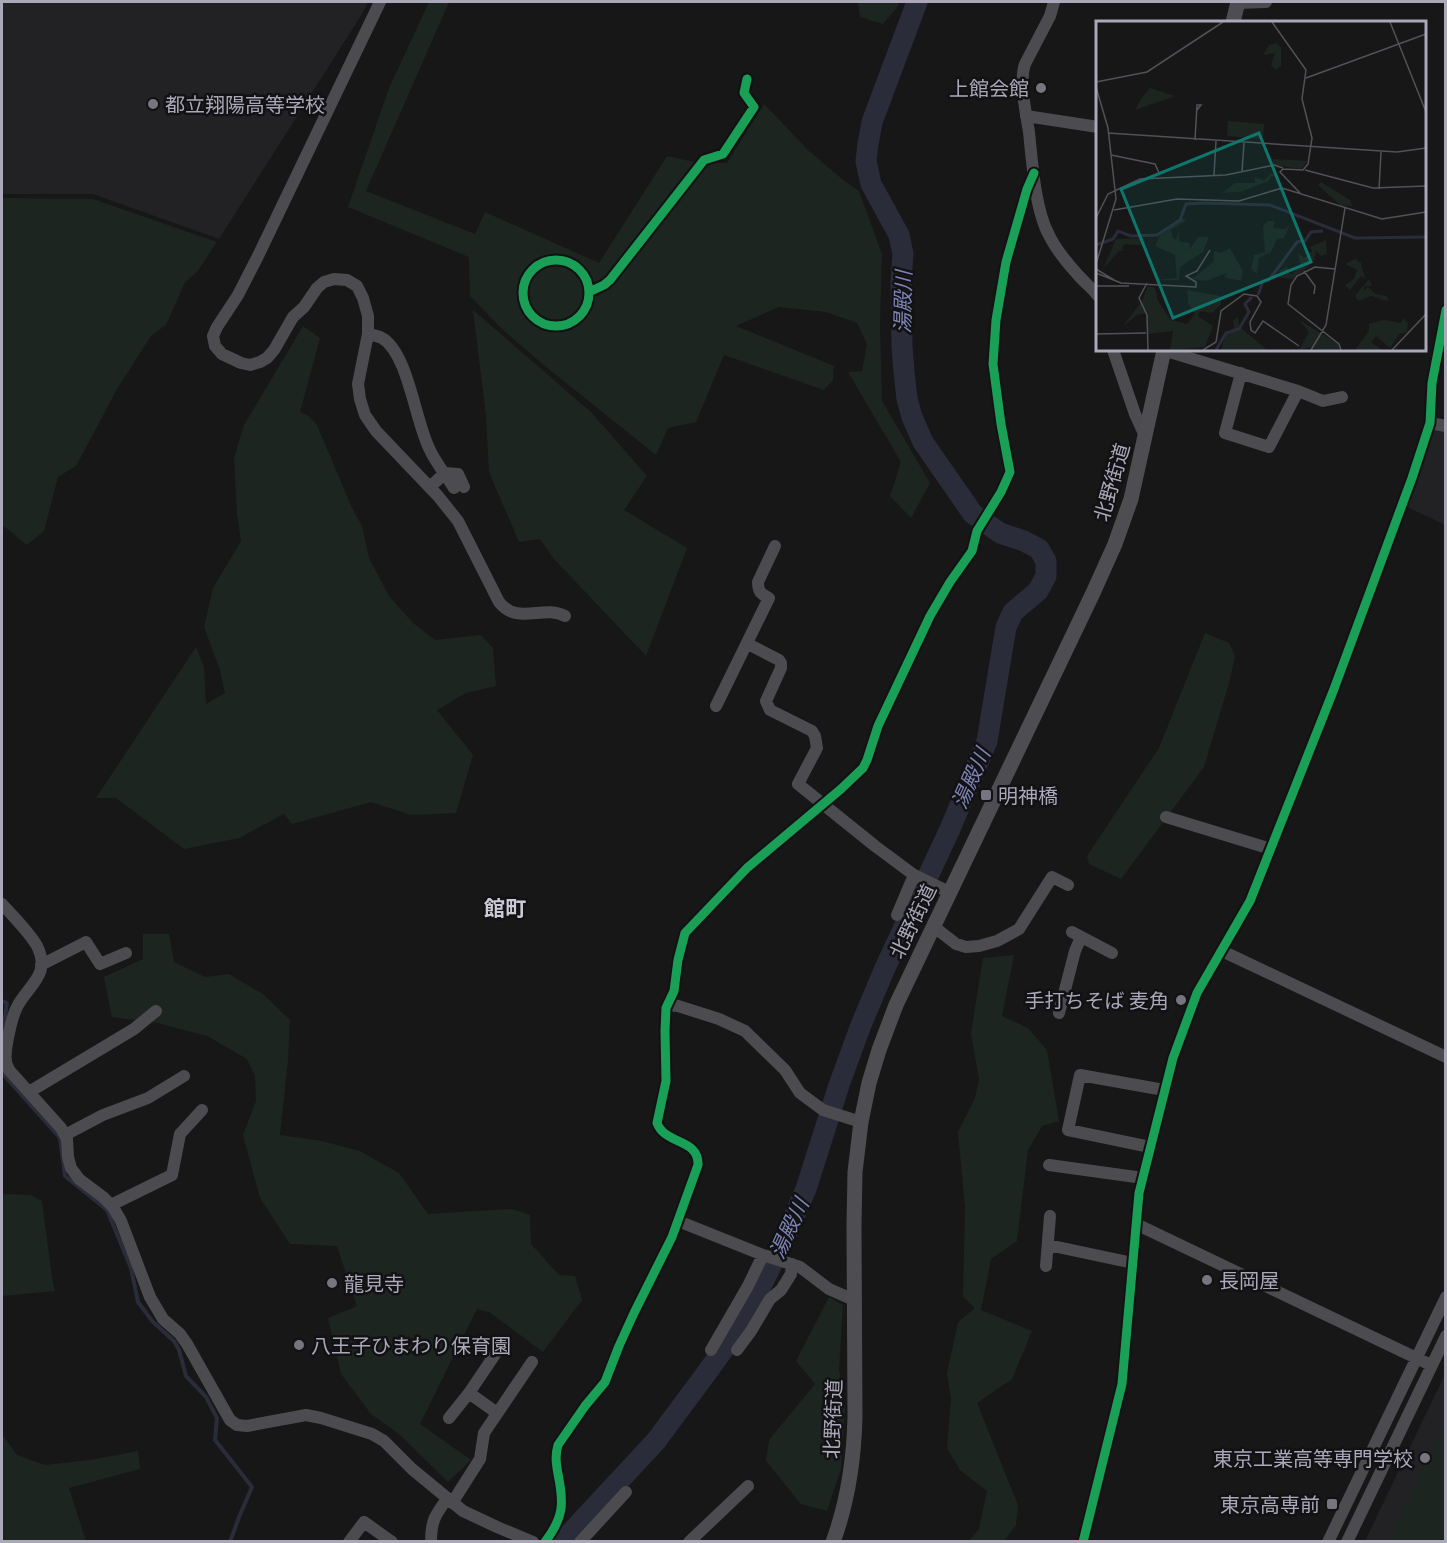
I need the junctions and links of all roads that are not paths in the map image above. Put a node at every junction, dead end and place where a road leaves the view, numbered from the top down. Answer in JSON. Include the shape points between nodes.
{"nodes":[{"id":1,"x":380,"y":2,"type":"edge"},
{"id":2,"x":1054,"y":2,"type":"edge"},
{"id":3,"x":1238,"y":2,"type":"edge"},
{"id":4,"x":1266,"y":2,"type":"edge"},
{"id":5,"x":1233,"y":21,"type":"edge"},
{"id":6,"x":1026,"y":116,"type":"junction"},
{"id":7,"x":1096,"y":127,"type":"edge"},
{"id":8,"x":1034,"y":173,"type":"junction"},
{"id":9,"x":1096,"y":294,"type":"edge"},
{"id":10,"x":1446,"y":310,"type":"edge"},
{"id":11,"x":368,"y":334,"type":"junction"},
{"id":12,"x":1113,"y":351,"type":"edge"},
{"id":13,"x":1164,"y":351,"type":"edge"},
{"id":14,"x":1167,"y":351,"type":"edge"},
{"id":15,"x":1241,"y":373,"type":"junction"},
{"id":16,"x":1298,"y":391,"type":"junction"},
{"id":17,"x":1342,"y":397,"type":"dead end"},
{"id":18,"x":1430,"y":423,"type":"junction"},
{"id":19,"x":1446,"y":426,"type":"edge"},
{"id":20,"x":1145,"y":436,"type":"junction"},
{"id":21,"x":445,"y":473,"type":"junction"},
{"id":22,"x":430,"y":487,"type":"junction"},
{"id":23,"x":459,"y":487,"type":"dead end"},
{"id":24,"x":775,"y":546,"type":"dead end"},
{"id":25,"x":565,"y":616,"type":"dead end"},
{"id":26,"x":748,"y":644,"type":"junction"},
{"id":27,"x":716,"y":706,"type":"dead end"},
{"id":28,"x":823,"y":804,"type":"junction"},
{"id":29,"x":1166,"y":817,"type":"dead end"},
{"id":30,"x":1271,"y":849,"type":"junction"},
{"id":31,"x":916,"y":876,"type":"junction"},
{"id":32,"x":1068,"y":885,"type":"dead end"},
{"id":33,"x":949,"y":892,"type":"junction"},
{"id":34,"x":2,"y":904,"type":"edge"},
{"id":35,"x":897,"y":915,"type":"dead end"},
{"id":36,"x":933,"y":926,"type":"junction"},
{"id":37,"x":1222,"y":951,"type":"junction"},
{"id":38,"x":126,"y":953,"type":"dead end"},
{"id":39,"x":1112,"y":953,"type":"dead end"},
{"id":40,"x":41,"y":964,"type":"junction"},
{"id":41,"x":666,"y":1008,"type":"junction"},
{"id":42,"x":156,"y":1011,"type":"dead end"},
{"id":43,"x":1059,"y":1013,"type":"dead end"},
{"id":44,"x":1446,"y":1057,"type":"edge"},
{"id":45,"x":184,"y":1076,"type":"dead end"},
{"id":46,"x":1164,"y":1090,"type":"junction"},
{"id":47,"x":29,"y":1092,"type":"junction"},
{"id":48,"x":202,"y":1110,"type":"dead end"},
{"id":49,"x":861,"y":1122,"type":"junction"},
{"id":50,"x":65,"y":1135,"type":"junction"},
{"id":51,"x":1150,"y":1147,"type":"junction"},
{"id":52,"x":1049,"y":1165,"type":"dead end"},
{"id":53,"x":1143,"y":1178,"type":"junction"},
{"id":54,"x":111,"y":1205,"type":"junction"},
{"id":55,"x":1050,"y":1216,"type":"dead end"},
{"id":56,"x":678,"y":1221,"type":"junction"},
{"id":57,"x":1136,"y":1224,"type":"junction"},
{"id":58,"x":1048,"y":1245,"type":"junction"},
{"id":59,"x":765,"y":1256,"type":"junction"},
{"id":60,"x":789,"y":1263,"type":"junction"},
{"id":61,"x":1133,"y":1263,"type":"junction"},
{"id":62,"x":1046,"y":1266,"type":"dead end"},
{"id":63,"x":1446,"y":1297,"type":"edge"},
{"id":64,"x":854,"y":1300,"type":"junction"},
{"id":65,"x":1446,"y":1336,"type":"edge"},
{"id":66,"x":498,"y":1350,"type":"dead end"},
{"id":67,"x":711,"y":1350,"type":"dead end"},
{"id":68,"x":737,"y":1350,"type":"dead end"},
{"id":69,"x":1416,"y":1358,"type":"junction"},
{"id":70,"x":532,"y":1362,"type":"dead end"},
{"id":71,"x":1431,"y":1365,"type":"junction"},
{"id":72,"x":469,"y":1393,"type":"junction"},
{"id":73,"x":497,"y":1413,"type":"junction"},
{"id":74,"x":449,"y":1418,"type":"dead end"},
{"id":75,"x":748,"y":1486,"type":"dead end"},
{"id":76,"x":626,"y":1492,"type":"dead end"},
{"id":77,"x":450,"y":1501,"type":"junction"},
{"id":78,"x":349,"y":1542,"type":"edge"},
{"id":79,"x":392,"y":1542,"type":"edge"},
{"id":80,"x":431,"y":1542,"type":"edge"},
{"id":81,"x":533,"y":1542,"type":"edge"},
{"id":82,"x":545,"y":1542,"type":"edge"},
{"id":83,"x":580,"y":1542,"type":"edge"},
{"id":84,"x":688,"y":1542,"type":"edge"},
{"id":85,"x":833,"y":1542,"type":"edge"},
{"id":86,"x":1083,"y":1542,"type":"edge"},
{"id":87,"x":1328,"y":1542,"type":"edge"},
{"id":88,"x":1347,"y":1542,"type":"edge"}],
"edges":[{"from":1,"to":11,"type":"street","via":[[258,256],[213,336],[215,346],[229,358],[250,365],[260,362],[274,350],[293,317],[317,288],[334,279],[357,286],[368,316]]},
{"from":2,"to":6,"type":"street","via":[[1023,71]]},
{"from":3,"to":4,"type":"street"},
{"from":3,"to":5,"type":"main road"},
{"from":6,"to":7,"type":"street"},
{"from":6,"to":8,"type":"street"},
{"from":8,"to":9,"type":"street","via":[[1047,233]]},
{"from":8,"to":28,"type":"street","via":[[1006,262],[996,320],[993,364],[1010,472],[976,531],[972,551],[930,616],[908,660],[867,760]]},
{"from":10,"to":18,"type":"street","via":[[1432,383]]},
{"from":11,"to":21,"type":"street","via":[[384,339],[398,357],[429,449]]},
{"from":11,"to":22,"type":"street","via":[[358,384],[365,415]]},
{"from":12,"to":20,"type":"street"},
{"from":13,"to":20,"type":"main road","name":"北野街道"},
{"from":14,"to":15,"type":"street"},
{"from":15,"to":16,"type":"street"},
{"from":15,"to":16,"type":"street","via":[[1225,433],[1258,444],[1269,447]]},
{"from":16,"to":17,"type":"street","via":[[1323,401]]},
{"from":18,"to":19,"type":"street"},
{"from":18,"to":30,"type":"street","via":[[1334,689]]},
{"from":20,"to":33,"type":"main road","name":"北野街道","via":[[1131,499],[1115,544]]},
{"from":21,"to":22,"type":"street"},
{"from":21,"to":23,"type":"street"},
{"from":22,"to":25,"type":"street","via":[[458,521],[504,608],[518,614]]},
{"from":24,"to":26,"type":"street","via":[[758,582],[760,593],[769,598]]},
{"from":26,"to":27,"type":"street"},
{"from":26,"to":28,"type":"street","via":[[781,663],[767,706],[812,730],[817,748],[798,784]]},
{"from":28,"to":31,"type":"street"},
{"from":28,"to":41,"type":"street","via":[[747,868],[688,929],[674,991]]},
{"from":29,"to":30,"type":"street"},
{"from":30,"to":37,"type":"street","via":[[1247,907]]},
{"from":31,"to":33,"type":"street"},
{"from":31,"to":35,"type":"street"},
{"from":32,"to":36,"type":"street","via":[[1052,877],[1019,929],[997,941],[966,947]]},
{"from":33,"to":36,"type":"main road","name":"北野街道"},
{"from":34,"to":40,"type":"street","via":[[37,946]]},
{"from":36,"to":49,"type":"main road","name":"北野街道","via":[[879,1050]]},
{"from":37,"to":44,"type":"street"},
{"from":37,"to":46,"type":"street","via":[[1197,993]]},
{"from":38,"to":40,"type":"street","via":[[100,964],[86,942]]},
{"from":39,"to":43,"type":"street","via":[[1077,935]]},
{"from":40,"to":47,"type":"street","via":[[35,983],[15,1011],[5,1060]]},
{"from":41,"to":49,"type":"street","via":[[678,1006],[745,1031],[785,1070],[800,1093],[823,1110]]},
{"from":41,"to":56,"type":"street","via":[[666,1081],[657,1123],[661,1131],[694,1150],[698,1158]]},
{"from":42,"to":47,"type":"street","via":[[134,1029]]},
{"from":45,"to":50,"type":"street","via":[[148,1098]]},
{"from":46,"to":51,"type":"street"},
{"from":46,"to":51,"type":"street","via":[[1080,1075],[1068,1130]]},
{"from":47,"to":50,"type":"street"},
{"from":48,"to":54,"type":"street","via":[[180,1134],[172,1175]]},
{"from":49,"to":64,"type":"main road","name":"北野街道","via":[[854,1190]]},
{"from":50,"to":54,"type":"street","via":[[71,1168]]},
{"from":51,"to":53,"type":"street"},
{"from":52,"to":53,"type":"street"},
{"from":53,"to":57,"type":"street"},
{"from":54,"to":77,"type":"street","via":[[156,1308],[184,1339],[230,1420],[247,1426],[306,1415],[372,1434]]},
{"from":55,"to":58,"type":"street"},
{"from":56,"to":59,"type":"street"},
{"from":56,"to":82,"type":"street","via":[[605,1382],[558,1445],[555,1461],[562,1506],[557,1525]]},
{"from":57,"to":61,"type":"street"},
{"from":57,"to":69,"type":"street"},
{"from":58,"to":61,"type":"street"},
{"from":58,"to":62,"type":"street"},
{"from":59,"to":60,"type":"street"},
{"from":59,"to":67,"type":"street"},
{"from":60,"to":64,"type":"street"},
{"from":60,"to":68,"type":"street","via":[[791,1274]]},
{"from":61,"to":86,"type":"street","via":[[1122,1384]]},
{"from":63,"to":69,"type":"street"},
{"from":64,"to":85,"type":"main road","name":"北野街道","via":[[854,1448],[848,1490]]},
{"from":65,"to":71,"type":"street"},
{"from":66,"to":72,"type":"street"},
{"from":69,"to":71,"type":"street"},
{"from":69,"to":87,"type":"street"},
{"from":70,"to":73,"type":"street"},
{"from":71,"to":88,"type":"street"},
{"from":72,"to":73,"type":"street"},
{"from":72,"to":74,"type":"street"},
{"from":73,"to":77,"type":"street","via":[[484,1433],[480,1459]]},
{"from":75,"to":84,"type":"street"},
{"from":76,"to":83,"type":"street"},
{"from":77,"to":80,"type":"street","via":[[434,1518]]},
{"from":77,"to":81,"type":"street","via":[[472,1516]]},
{"from":78,"to":79,"type":"street","via":[[364,1522]]}]}
